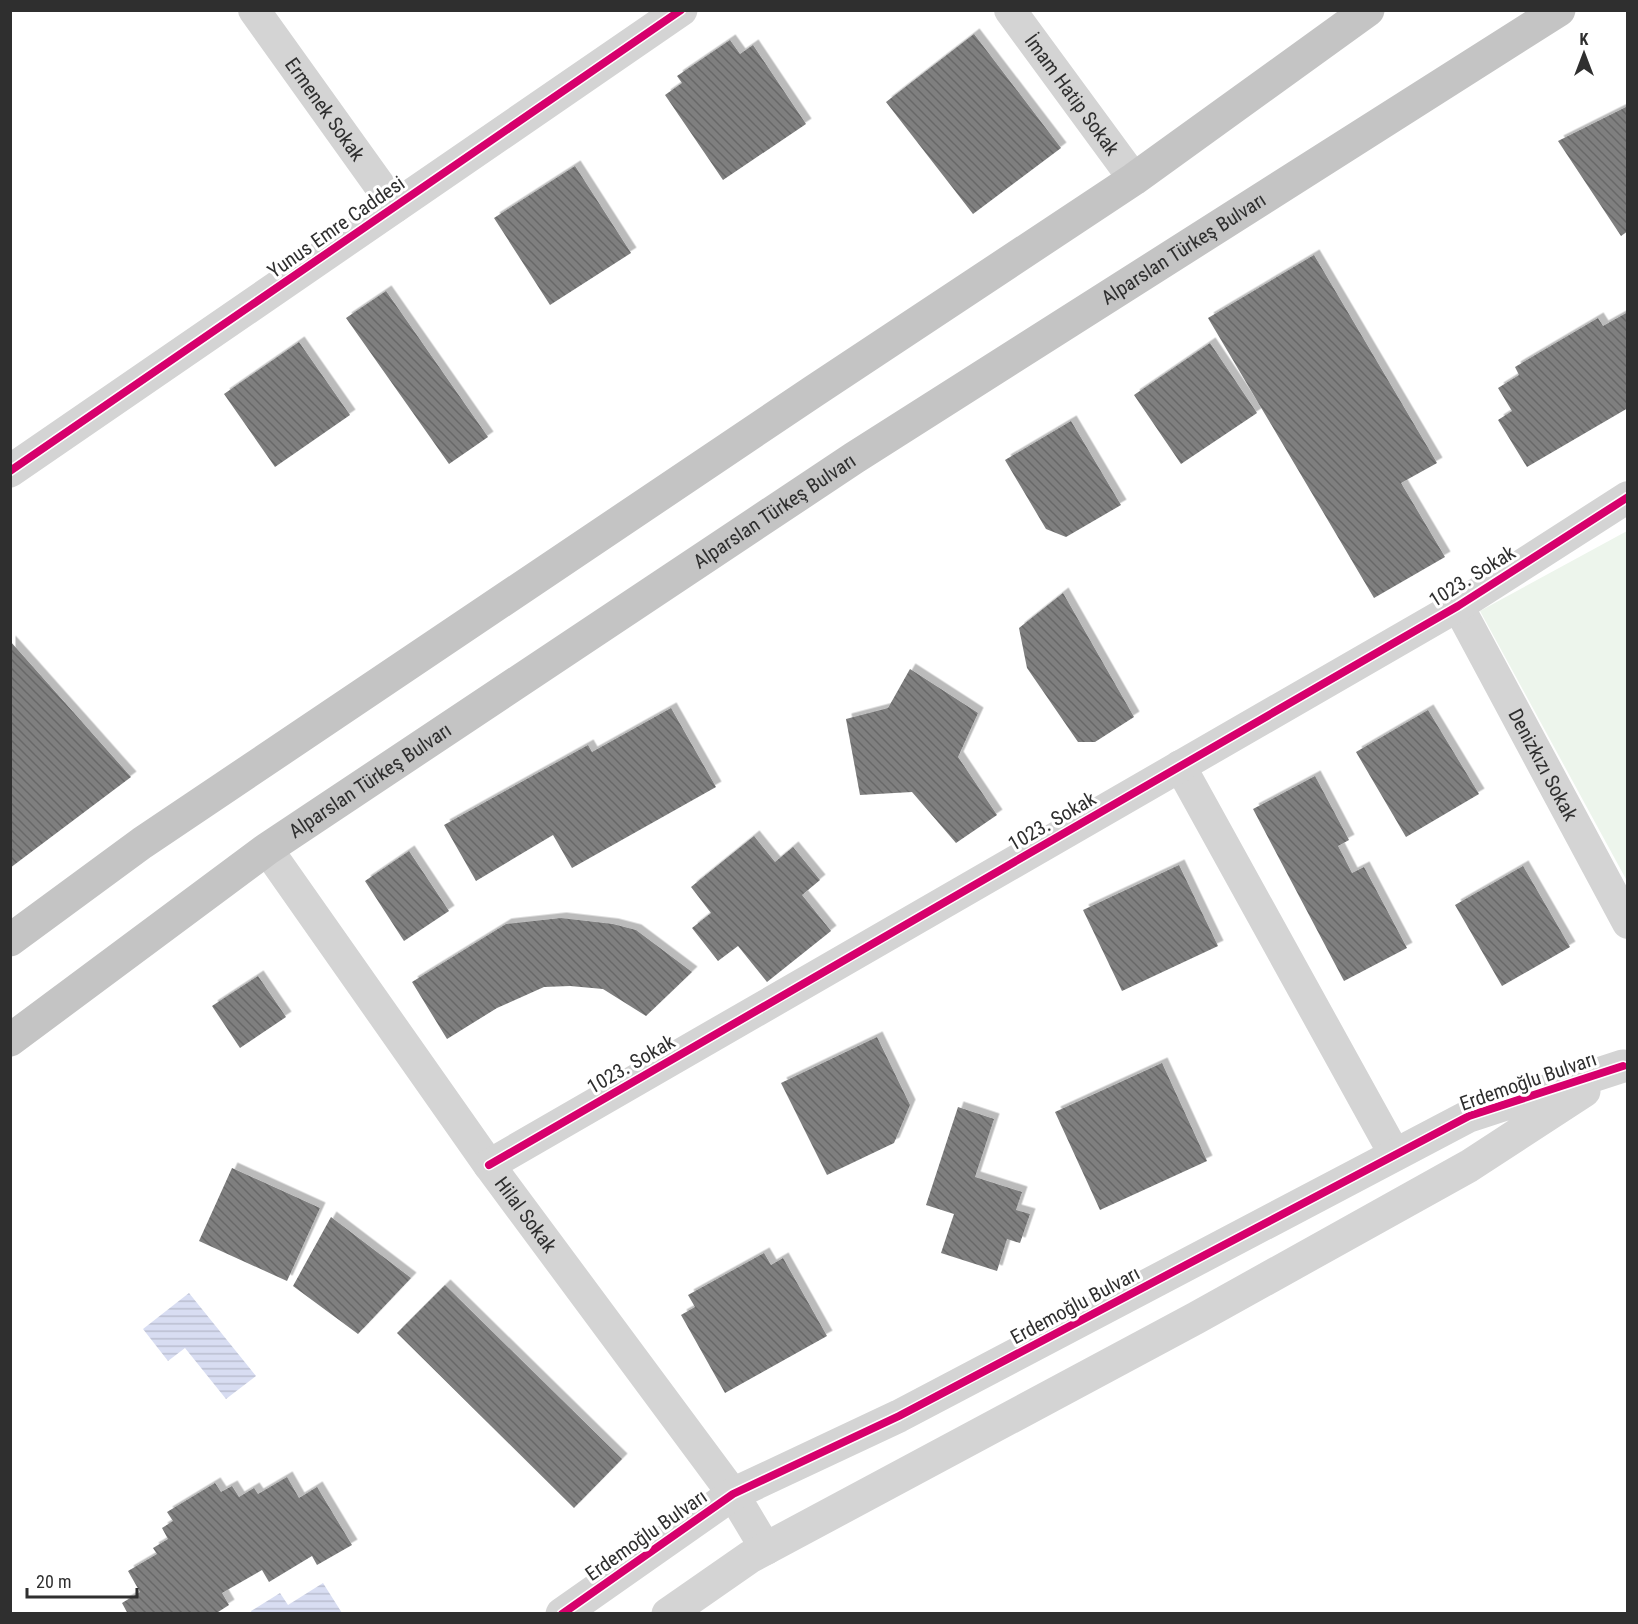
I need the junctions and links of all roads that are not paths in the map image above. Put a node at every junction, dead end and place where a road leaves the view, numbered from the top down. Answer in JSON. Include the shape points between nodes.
{"nodes":[{"id":1,"x":254,"y":10,"type":"edge"},
{"id":2,"x":681,"y":10,"type":"edge"},
{"id":3,"x":1011,"y":10,"type":"edge"},
{"id":4,"x":1368,"y":10,"type":"edge"},
{"id":5,"x":1559,"y":10,"type":"edge"},
{"id":6,"x":1134,"y":179,"type":"junction"},
{"id":7,"x":395,"y":207,"type":"junction"},
{"id":8,"x":10,"y":471,"type":"edge"},
{"id":9,"x":1628,"y":497,"type":"edge"},
{"id":10,"x":1458,"y":606,"type":"junction"},
{"id":11,"x":1180,"y":766,"type":"junction"},
{"id":12,"x":267,"y":849,"type":"junction"},
{"id":13,"x":1628,"y":923,"type":"edge"},
{"id":14,"x":10,"y":940,"type":"edge"},
{"id":15,"x":10,"y":1040,"type":"edge"},
{"id":16,"x":1625,"y":1064,"type":"edge"},
{"id":17,"x":1395,"y":1155,"type":"junction"},
{"id":18,"x":489,"y":1165,"type":"junction"},
{"id":19,"x":733,"y":1494,"type":"junction"},
{"id":20,"x":766,"y":1550,"type":"junction"},
{"id":21,"x":562,"y":1614,"type":"edge"},
{"id":22,"x":668,"y":1614,"type":"edge"}],
"edges":[{"from":1,"to":7,"type":"street","name":"Ermenek Sokak"},
{"from":2,"to":7,"type":"street","name":"Yunus Emre Caddesi"},
{"from":3,"to":6,"type":"street","name":"İmam Hatip Sokak"},
{"from":4,"to":6,"type":"highway"},
{"from":5,"to":12,"type":"highway","name":"Alparslan Türkeş Bulvarı","via":[[854,458]]},
{"from":6,"to":14,"type":"highway","via":[[142,843]]},
{"from":7,"to":8,"type":"street","name":"Yunus Emre Caddesi"},
{"from":9,"to":10,"type":"street","name":"1023. Sokak"},
{"from":10,"to":11,"type":"street","name":"1023. Sokak"},
{"from":10,"to":13,"type":"street","name":"Denizkızı Sokak"},
{"from":11,"to":17,"type":"street"},
{"from":11,"to":18,"type":"street","name":"1023. Sokak"},
{"from":12,"to":15,"type":"highway","name":"Alparslan Türkeş Bulvarı"},
{"from":12,"to":18,"type":"street","name":"Hilal Sokak"},
{"from":16,"to":17,"type":"street","name":"Erdemoğlu Bulvarı","via":[[1469,1116]]},
{"from":16,"to":20,"type":"street","name":"Erdemoğlu Bulvarı","via":[[1459,1171]]},
{"from":17,"to":19,"type":"street","name":"Erdemoğlu Bulvarı","via":[[899,1416]]},
{"from":18,"to":19,"type":"street","name":"Hilal Sokak"},
{"from":19,"to":20,"type":"street","name":"Hilal Sokak"},
{"from":19,"to":21,"type":"street","name":"Erdemoğlu Bulvarı"},
{"from":20,"to":22,"type":"street","name":"Erdemoğlu Bulvarı"}]}
